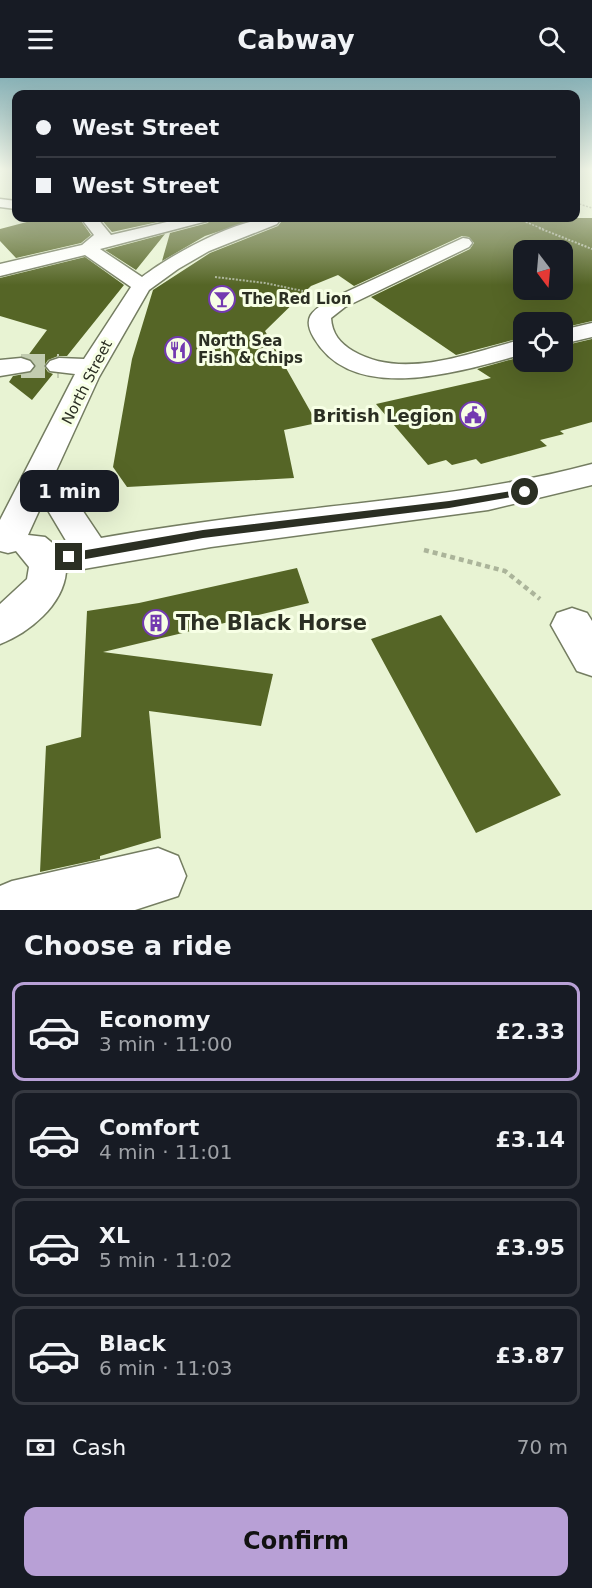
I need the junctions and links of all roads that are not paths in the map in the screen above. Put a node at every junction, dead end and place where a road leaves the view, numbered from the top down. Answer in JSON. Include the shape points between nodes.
{"nodes":[{"id":1,"x":91,"y":222,"type":"edge"},
{"id":2,"x":189,"y":222,"type":"edge"},
{"id":3,"x":268,"y":222,"type":"edge"},
{"id":4,"x":463,"y":243,"type":"dead end"},
{"id":5,"x":97,"y":252,"type":"junction"},
{"id":6,"x":0,"y":270,"type":"edge"},
{"id":7,"x":142,"y":286,"type":"junction"},
{"id":8,"x":592,"y":330,"type":"edge"},
{"id":9,"x":573,"y":334,"type":"edge"},
{"id":10,"x":513,"y":349,"type":"edge"},
{"id":11,"x":59,"y":366,"type":"tunnel mouth"},
{"id":12,"x":92,"y":367,"type":"junction"},
{"id":13,"x":41,"y":471,"type":"junction"},
{"id":14,"x":592,"y":474,"type":"edge"},
{"id":15,"x":4,"y":540,"type":"edge"},
{"id":16,"x":92,"y":553,"type":"junction"},
{"id":17,"x":46,"y":562,"type":"junction"},
{"id":18,"x":0,"y":626,"type":"edge"},
{"id":19,"x":158,"y":876,"type":"dead end"},
{"id":20,"x":12,"y":910,"type":"edge"}],
"edges":[{"from":1,"to":5,"type":"street","via":[[102,235]]},
{"from":2,"to":5,"type":"street"},
{"from":3,"to":7,"type":"street","name":"North Street","via":[[195,251]]},
{"from":4,"to":10,"type":"street","via":[[338,303],[320,316],[319,327],[343,356],[366,367],[397,372],[439,367]]},
{"from":5,"to":6,"type":"street"},
{"from":5,"to":7,"type":"street"},
{"from":7,"to":12,"type":"street","name":"North Street"},
{"from":8,"to":9,"type":"street"},
{"from":11,"to":12,"type":"street"},
{"from":12,"to":13,"type":"street","name":"North Street"},
{"from":13,"to":15,"type":"street","name":"North Street"},
{"from":13,"to":16,"type":"street"},
{"from":14,"to":16,"type":"street","via":[[544,489],[449,505],[203,534]]},
{"from":15,"to":17,"type":"street","via":[[39,550]]},
{"from":16,"to":17,"type":"street"},
{"from":17,"to":18,"type":"street","via":[[42,590],[14,619]]},
{"from":19,"to":20,"type":"street"}]}
